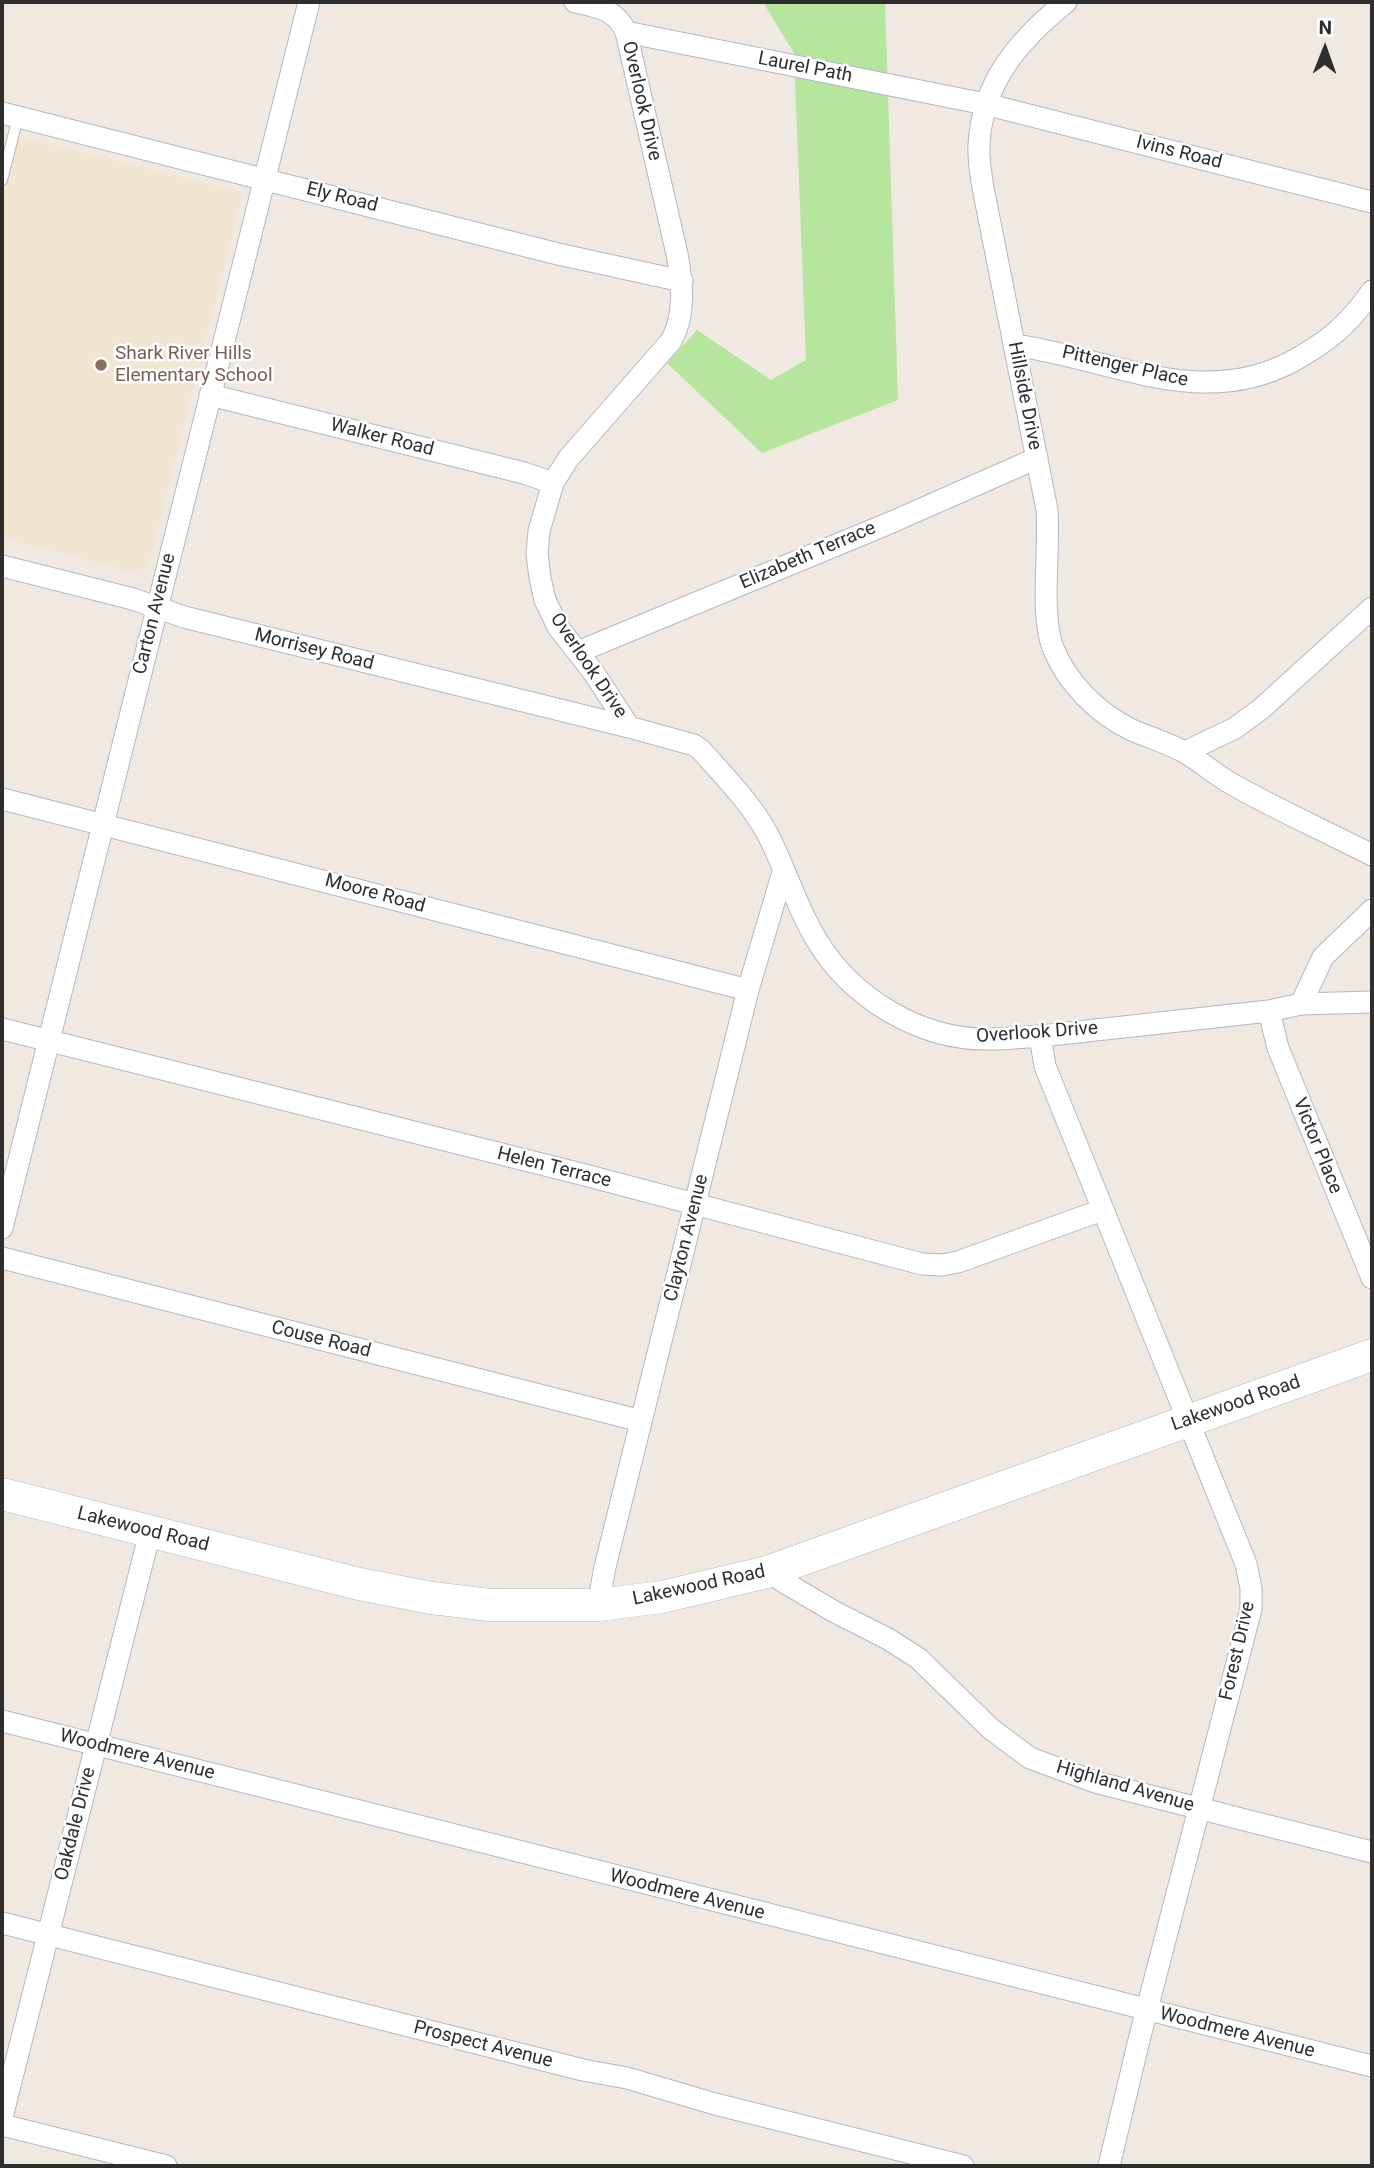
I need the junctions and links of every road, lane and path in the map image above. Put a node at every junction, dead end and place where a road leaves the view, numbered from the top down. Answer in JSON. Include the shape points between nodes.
{"nodes":[{"id":1,"x":309,"y":2,"type":"edge"},
{"id":2,"x":575,"y":2,"type":"edge"},
{"id":3,"x":1066,"y":2,"type":"edge"},
{"id":4,"x":626,"y":32,"type":"junction"},
{"id":5,"x":985,"y":104,"type":"junction"},
{"id":6,"x":10,"y":115,"type":"edge"},
{"id":7,"x":265,"y":179,"type":"junction"},
{"id":8,"x":2,"y":180,"type":"edge"},
{"id":9,"x":1372,"y":202,"type":"edge"},
{"id":10,"x":682,"y":281,"type":"junction"},
{"id":11,"x":1372,"y":291,"type":"edge"},
{"id":12,"x":1014,"y":345,"type":"junction"},
{"id":13,"x":210,"y":395,"type":"junction"},
{"id":14,"x":1037,"y":458,"type":"junction"},
{"id":15,"x":553,"y":483,"type":"junction"},
{"id":16,"x":2,"y":566,"type":"edge"},
{"id":17,"x":157,"y":607,"type":"junction"},
{"id":18,"x":1372,"y":608,"type":"edge"},
{"id":19,"x":578,"y":652,"type":"junction"},
{"id":20,"x":629,"y":727,"type":"junction"},
{"id":21,"x":1185,"y":752,"type":"junction"},
{"id":22,"x":2,"y":800,"type":"edge"},
{"id":23,"x":102,"y":825,"type":"junction"},
{"id":24,"x":1372,"y":855,"type":"edge"},
{"id":25,"x":783,"y":872,"type":"junction"},
{"id":26,"x":1372,"y":910,"type":"edge"},
{"id":27,"x":748,"y":990,"type":"junction"},
{"id":28,"x":1372,"y":1002,"type":"edge"},
{"id":29,"x":1301,"y":1004,"type":"junction"},
{"id":30,"x":1269,"y":1011,"type":"junction"},
{"id":31,"x":2,"y":1029,"type":"edge"},
{"id":32,"x":1040,"y":1036,"type":"junction"},
{"id":33,"x":48,"y":1041,"type":"junction"},
{"id":34,"x":695,"y":1205,"type":"junction"},
{"id":35,"x":1102,"y":1210,"type":"junction"},
{"id":36,"x":2,"y":1227,"type":"edge"},
{"id":37,"x":2,"y":1258,"type":"edge"},
{"id":38,"x":1372,"y":1279,"type":"edge"},
{"id":39,"x":1372,"y":1355,"type":"edge"},
{"id":40,"x":640,"y":1421,"type":"junction"},
{"id":41,"x":1188,"y":1421,"type":"junction"},
{"id":42,"x":2,"y":1494,"type":"edge"},
{"id":43,"x":150,"y":1532,"type":"junction"},
{"id":44,"x":767,"y":1572,"type":"junction"},
{"id":45,"x":598,"y":1605,"type":"junction"},
{"id":46,"x":2,"y":1721,"type":"edge"},
{"id":47,"x":96,"y":1745,"type":"junction"},
{"id":48,"x":1200,"y":1808,"type":"junction"},
{"id":49,"x":1372,"y":1852,"type":"edge"},
{"id":50,"x":2,"y":1923,"type":"edge"},
{"id":51,"x":47,"y":1935,"type":"junction"},
{"id":52,"x":1147,"y":2011,"type":"junction"},
{"id":53,"x":1372,"y":2066,"type":"edge"},
{"id":54,"x":2,"y":2117,"type":"edge"},
{"id":55,"x":2,"y":2125,"type":"edge"},
{"id":56,"x":166,"y":2166,"type":"edge"},
{"id":57,"x":963,"y":2166,"type":"edge"},
{"id":58,"x":1109,"y":2166,"type":"edge"}],
"edges":[{"from":1,"to":7,"type":"street","name":"Carton Avenue"},
{"from":2,"to":4,"type":"street","name":"Overlook Drive","via":[[611,12]]},
{"from":3,"to":5,"type":"street","name":"Hillside Drive","via":[[1005,62]]},
{"from":4,"to":5,"type":"street","name":"Laurel Path"},
{"from":4,"to":10,"type":"street","name":"Overlook Drive"},
{"from":5,"to":9,"type":"street","name":"Ivins Road"},
{"from":5,"to":12,"type":"street","name":"Hillside Drive","via":[[979,143],[983,188]]},
{"from":6,"to":7,"type":"street","name":"Ely Road"},
{"from":6,"to":8,"type":"lane"},
{"from":7,"to":10,"type":"street","name":"Ely Road"},
{"from":7,"to":13,"type":"street","name":"Carton Avenue"},
{"from":10,"to":15,"type":"street","name":"Overlook Drive","via":[[671,341],[568,458]]},
{"from":11,"to":12,"type":"street","name":"Pittenger Place","via":[[1340,331],[1321,345],[1264,374],[1225,383],[1164,379],[1048,349]]},
{"from":12,"to":14,"type":"street","name":"Hillside Drive"},
{"from":13,"to":15,"type":"street","name":"Walker Road"},
{"from":13,"to":17,"type":"street","name":"Carton Avenue"},
{"from":14,"to":19,"type":"street","name":"Elizabeth Terrace"},
{"from":14,"to":21,"type":"street","name":"Hillside Drive","via":[[1049,534],[1047,620],[1063,669],[1108,716]]},
{"from":15,"to":19,"type":"street","name":"Overlook Drive","via":[[539,531],[540,578],[558,627]]},
{"from":16,"to":17,"type":"street","name":"Morrisey Road"},
{"from":17,"to":20,"type":"street","name":"Morrisey Road"},
{"from":17,"to":23,"type":"street","name":"Carton Avenue"},
{"from":18,"to":21,"type":"street","via":[[1261,709],[1235,728]]},
{"from":19,"to":20,"type":"street","name":"Overlook Drive"},
{"from":20,"to":25,"type":"street","name":"Overlook Drive","via":[[701,750],[766,832]]},
{"from":21,"to":24,"type":"street","name":"Hillside Drive","via":[[1229,782]]},
{"from":22,"to":23,"type":"street","name":"Moore Road"},
{"from":23,"to":27,"type":"street","name":"Moore Road"},
{"from":23,"to":33,"type":"street","name":"Carton Avenue"},
{"from":25,"to":27,"type":"street","name":"Clayton Avenue"},
{"from":25,"to":32,"type":"street","name":"Overlook Drive","via":[[836,967],[890,1012],[924,1028],[960,1037]]},
{"from":26,"to":29,"type":"street","via":[[1323,957]]},
{"from":27,"to":34,"type":"street","name":"Clayton Avenue"},
{"from":28,"to":29,"type":"street","name":"Overlook Drive"},
{"from":29,"to":30,"type":"street","name":"Overlook Drive"},
{"from":30,"to":32,"type":"street","name":"Overlook Drive"},
{"from":30,"to":38,"type":"street","name":"Victor Place","via":[[1278,1048]]},
{"from":31,"to":33,"type":"street","name":"Helen Terrace"},
{"from":32,"to":35,"type":"street","name":"Forest Drive","via":[[1045,1066]]},
{"from":33,"to":34,"type":"street","name":"Helen Terrace"},
{"from":33,"to":36,"type":"street","name":"Carton Avenue"},
{"from":34,"to":35,"type":"street","name":"Helen Terrace","via":[[922,1264],[943,1265]]},
{"from":34,"to":40,"type":"street","name":"Clayton Avenue"},
{"from":35,"to":41,"type":"street","name":"Forest Drive"},
{"from":37,"to":40,"type":"street","name":"Couse Road"},
{"from":39,"to":41,"type":"street","name":"Lakewood Road"},
{"from":40,"to":45,"type":"street","name":"Clayton Avenue"},
{"from":41,"to":44,"type":"street","name":"Lakewood Road"},
{"from":41,"to":48,"type":"street","name":"Forest Drive","via":[[1246,1564],[1251,1588],[1251,1609]]},
{"from":42,"to":43,"type":"street","name":"Lakewood Road"},
{"from":43,"to":45,"type":"street","name":"Lakewood Road","via":[[432,1598],[490,1605]]},
{"from":43,"to":47,"type":"street","name":"Oakdale Drive"},
{"from":44,"to":45,"type":"street","name":"Lakewood Road","via":[[662,1597]]},
{"from":44,"to":48,"type":"street","name":"Highland Avenue","via":[[918,1658],[991,1729],[1030,1758],[1095,1782]]},
{"from":46,"to":47,"type":"street","name":"Woodmere Avenue"},
{"from":47,"to":51,"type":"street","name":"Oakdale Drive"},
{"from":47,"to":52,"type":"street","name":"Woodmere Avenue"},
{"from":48,"to":49,"type":"street","name":"Highland Avenue"},
{"from":48,"to":52,"type":"street","name":"Forest Drive"},
{"from":50,"to":51,"type":"street","name":"Prospect Avenue"},
{"from":51,"to":54,"type":"street","name":"Oakdale Drive"},
{"from":51,"to":57,"type":"street","name":"Prospect Avenue"},
{"from":52,"to":53,"type":"street","name":"Woodmere Avenue"},
{"from":52,"to":58,"type":"street","name":"Forest Drive"},
{"from":55,"to":56,"type":"street"}]}
